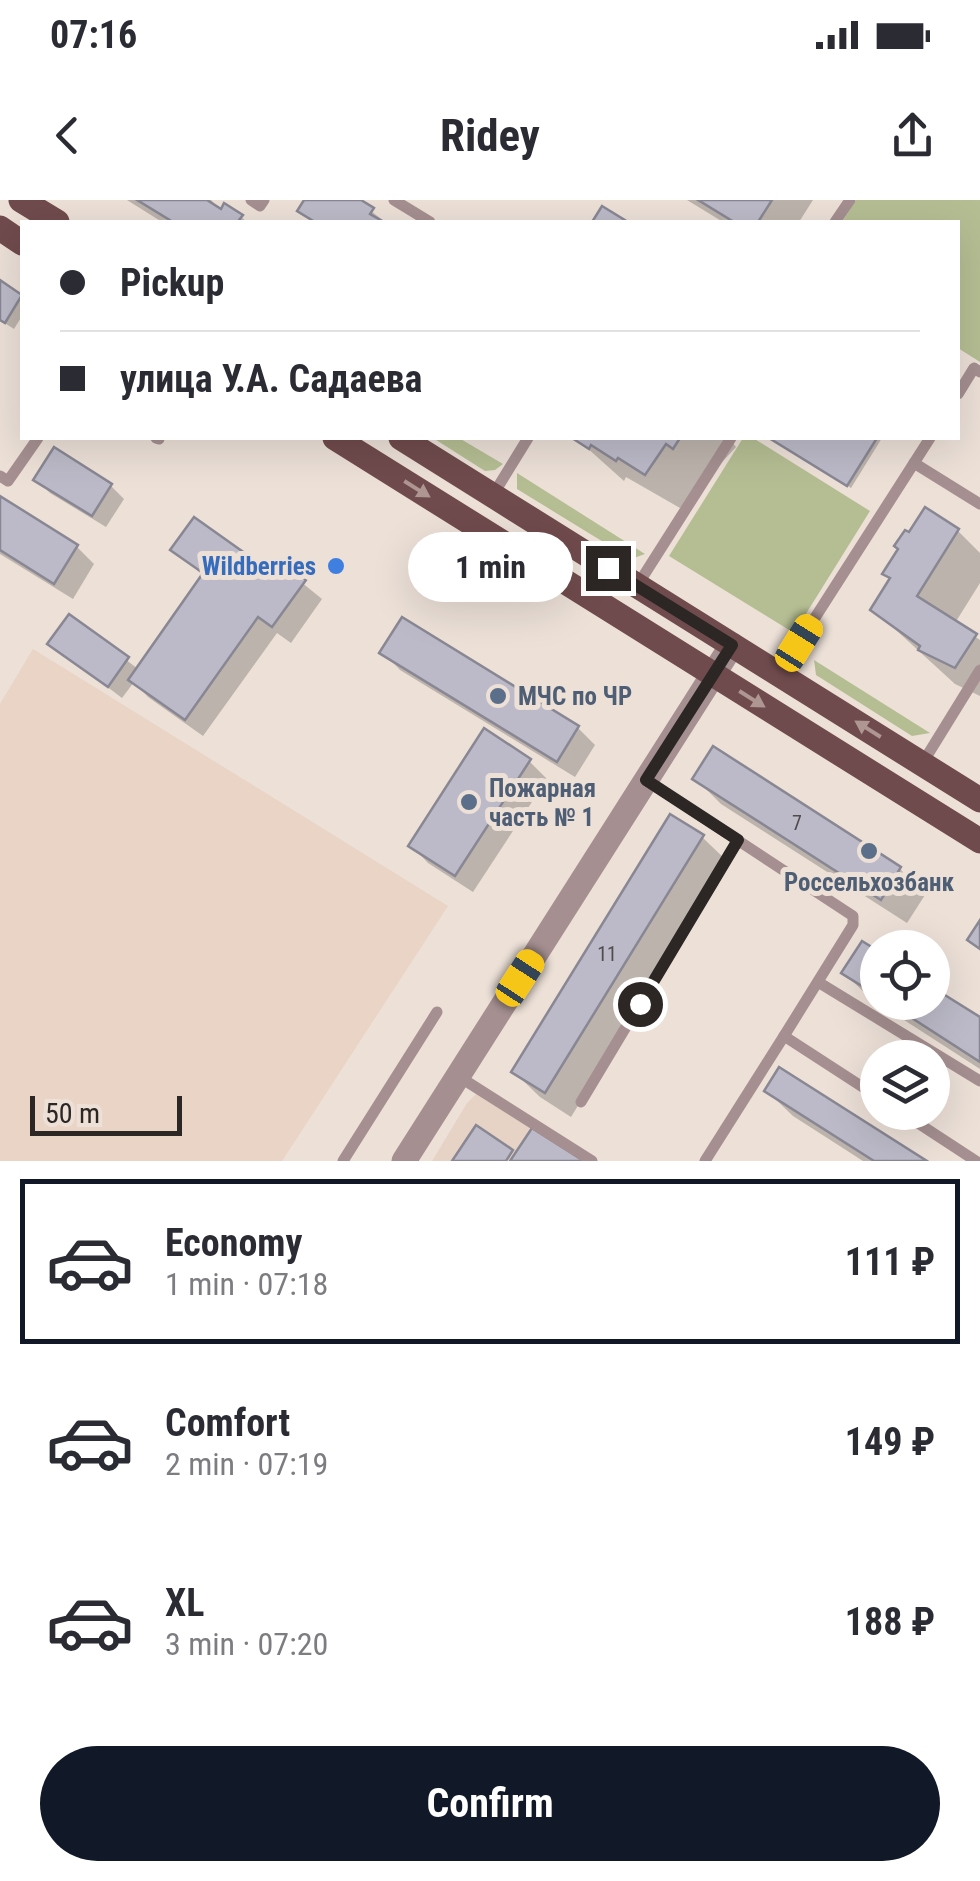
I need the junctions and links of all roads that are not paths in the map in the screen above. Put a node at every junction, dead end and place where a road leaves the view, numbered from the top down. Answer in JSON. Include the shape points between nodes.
{"nodes":[{"id":1,"x":21,"y":200,"type":"edge"},
{"id":2,"x":251,"y":200,"type":"edge"},
{"id":3,"x":264,"y":200,"type":"edge"},
{"id":4,"x":394,"y":200,"type":"edge"},
{"id":5,"x":54,"y":220,"type":"edge"},
{"id":6,"x":427,"y":220,"type":"edge"},
{"id":7,"x":980,"y":372,"type":"edge"},
{"id":8,"x":960,"y":391,"type":"edge"},
{"id":9,"x":37,"y":440,"type":"edge"},
{"id":10,"x":337,"y":440,"type":"edge"},
{"id":11,"x":404,"y":440,"type":"edge"},
{"id":12,"x":527,"y":440,"type":"edge"},
{"id":13,"x":730,"y":440,"type":"edge"},
{"id":14,"x":929,"y":440,"type":"edge"},
{"id":15,"x":914,"y":463,"type":"junction"},
{"id":16,"x":0,"y":476,"type":"edge"},
{"id":17,"x":492,"y":495,"type":"junction"},
{"id":18,"x":980,"y":504,"type":"edge"},
{"id":19,"x":638,"y":586,"type":"junction"},
{"id":20,"x":732,"y":645,"type":"junction"},
{"id":21,"x":980,"y":670,"type":"edge"},
{"id":22,"x":714,"y":674,"type":"junction"},
{"id":23,"x":779,"y":674,"type":"junction"},
{"id":24,"x":922,"y":764,"type":"junction"},
{"id":25,"x":646,"y":780,"type":"junction"},
{"id":26,"x":980,"y":800,"type":"edge"},
{"id":27,"x":738,"y":840,"type":"junction"},
{"id":28,"x":980,"y":841,"type":"edge"},
{"id":29,"x":818,"y":982,"type":"junction"},
{"id":30,"x":437,"y":1012,"type":"dead end"},
{"id":31,"x":784,"y":1036,"type":"junction"},
{"id":32,"x":458,"y":1076,"type":"junction"},
{"id":33,"x":980,"y":1082,"type":"edge"},
{"id":34,"x":860,"y":1085,"type":"edge"},
{"id":35,"x":582,"y":1102,"type":"dead end"},
{"id":36,"x":929,"y":1130,"type":"edge"},
{"id":37,"x":718,"y":1141,"type":"junction"},
{"id":38,"x":343,"y":1161,"type":"edge"},
{"id":39,"x":404,"y":1161,"type":"edge"},
{"id":40,"x":592,"y":1161,"type":"edge"},
{"id":41,"x":704,"y":1161,"type":"edge"},
{"id":42,"x":722,"y":1161,"type":"edge"},
{"id":43,"x":976,"y":1161,"type":"edge"}],
"edges":[{"from":1,"to":5,"type":"main road"},
{"from":2,"to":3,"type":"lane","via":[[260,206]]},
{"from":4,"to":6,"type":"lane"},
{"from":7,"to":8,"type":"lane","via":[[974,368]]},
{"from":9,"to":16,"type":"lane","via":[[8,481]]},
{"from":10,"to":22,"type":"main road","one_way":true},
{"from":11,"to":17,"type":"main road"},
{"from":12,"to":17,"type":"lane"},
{"from":13,"to":19,"type":"lane"},
{"from":14,"to":15,"type":"lane"},
{"from":15,"to":18,"type":"lane"},
{"from":15,"to":23,"type":"lane"},
{"from":17,"to":19,"type":"main road"},
{"from":19,"to":20,"type":"main road"},
{"from":20,"to":22,"type":"street"},
{"from":20,"to":23,"type":"main road"},
{"from":21,"to":24,"type":"lane"},
{"from":22,"to":25,"type":"street"},
{"from":22,"to":28,"type":"main road","one_way":true},
{"from":24,"to":23,"type":"main road","one_way":true},
{"from":24,"to":26,"type":"main road"},
{"from":25,"to":27,"type":"lane"},
{"from":25,"to":32,"type":"street"},
{"from":27,"to":29,"type":"lane","via":[[854,916]]},
{"from":27,"to":35,"type":"lane"},
{"from":29,"to":31,"type":"lane"},
{"from":29,"to":33,"type":"lane"},
{"from":30,"to":38,"type":"lane"},
{"from":31,"to":34,"type":"lane"},
{"from":31,"to":37,"type":"lane"},
{"from":32,"to":39,"type":"street"},
{"from":32,"to":40,"type":"lane"},
{"from":36,"to":43,"type":"lane"},
{"from":37,"to":41,"type":"lane"},
{"from":37,"to":42,"type":"lane"}]}
